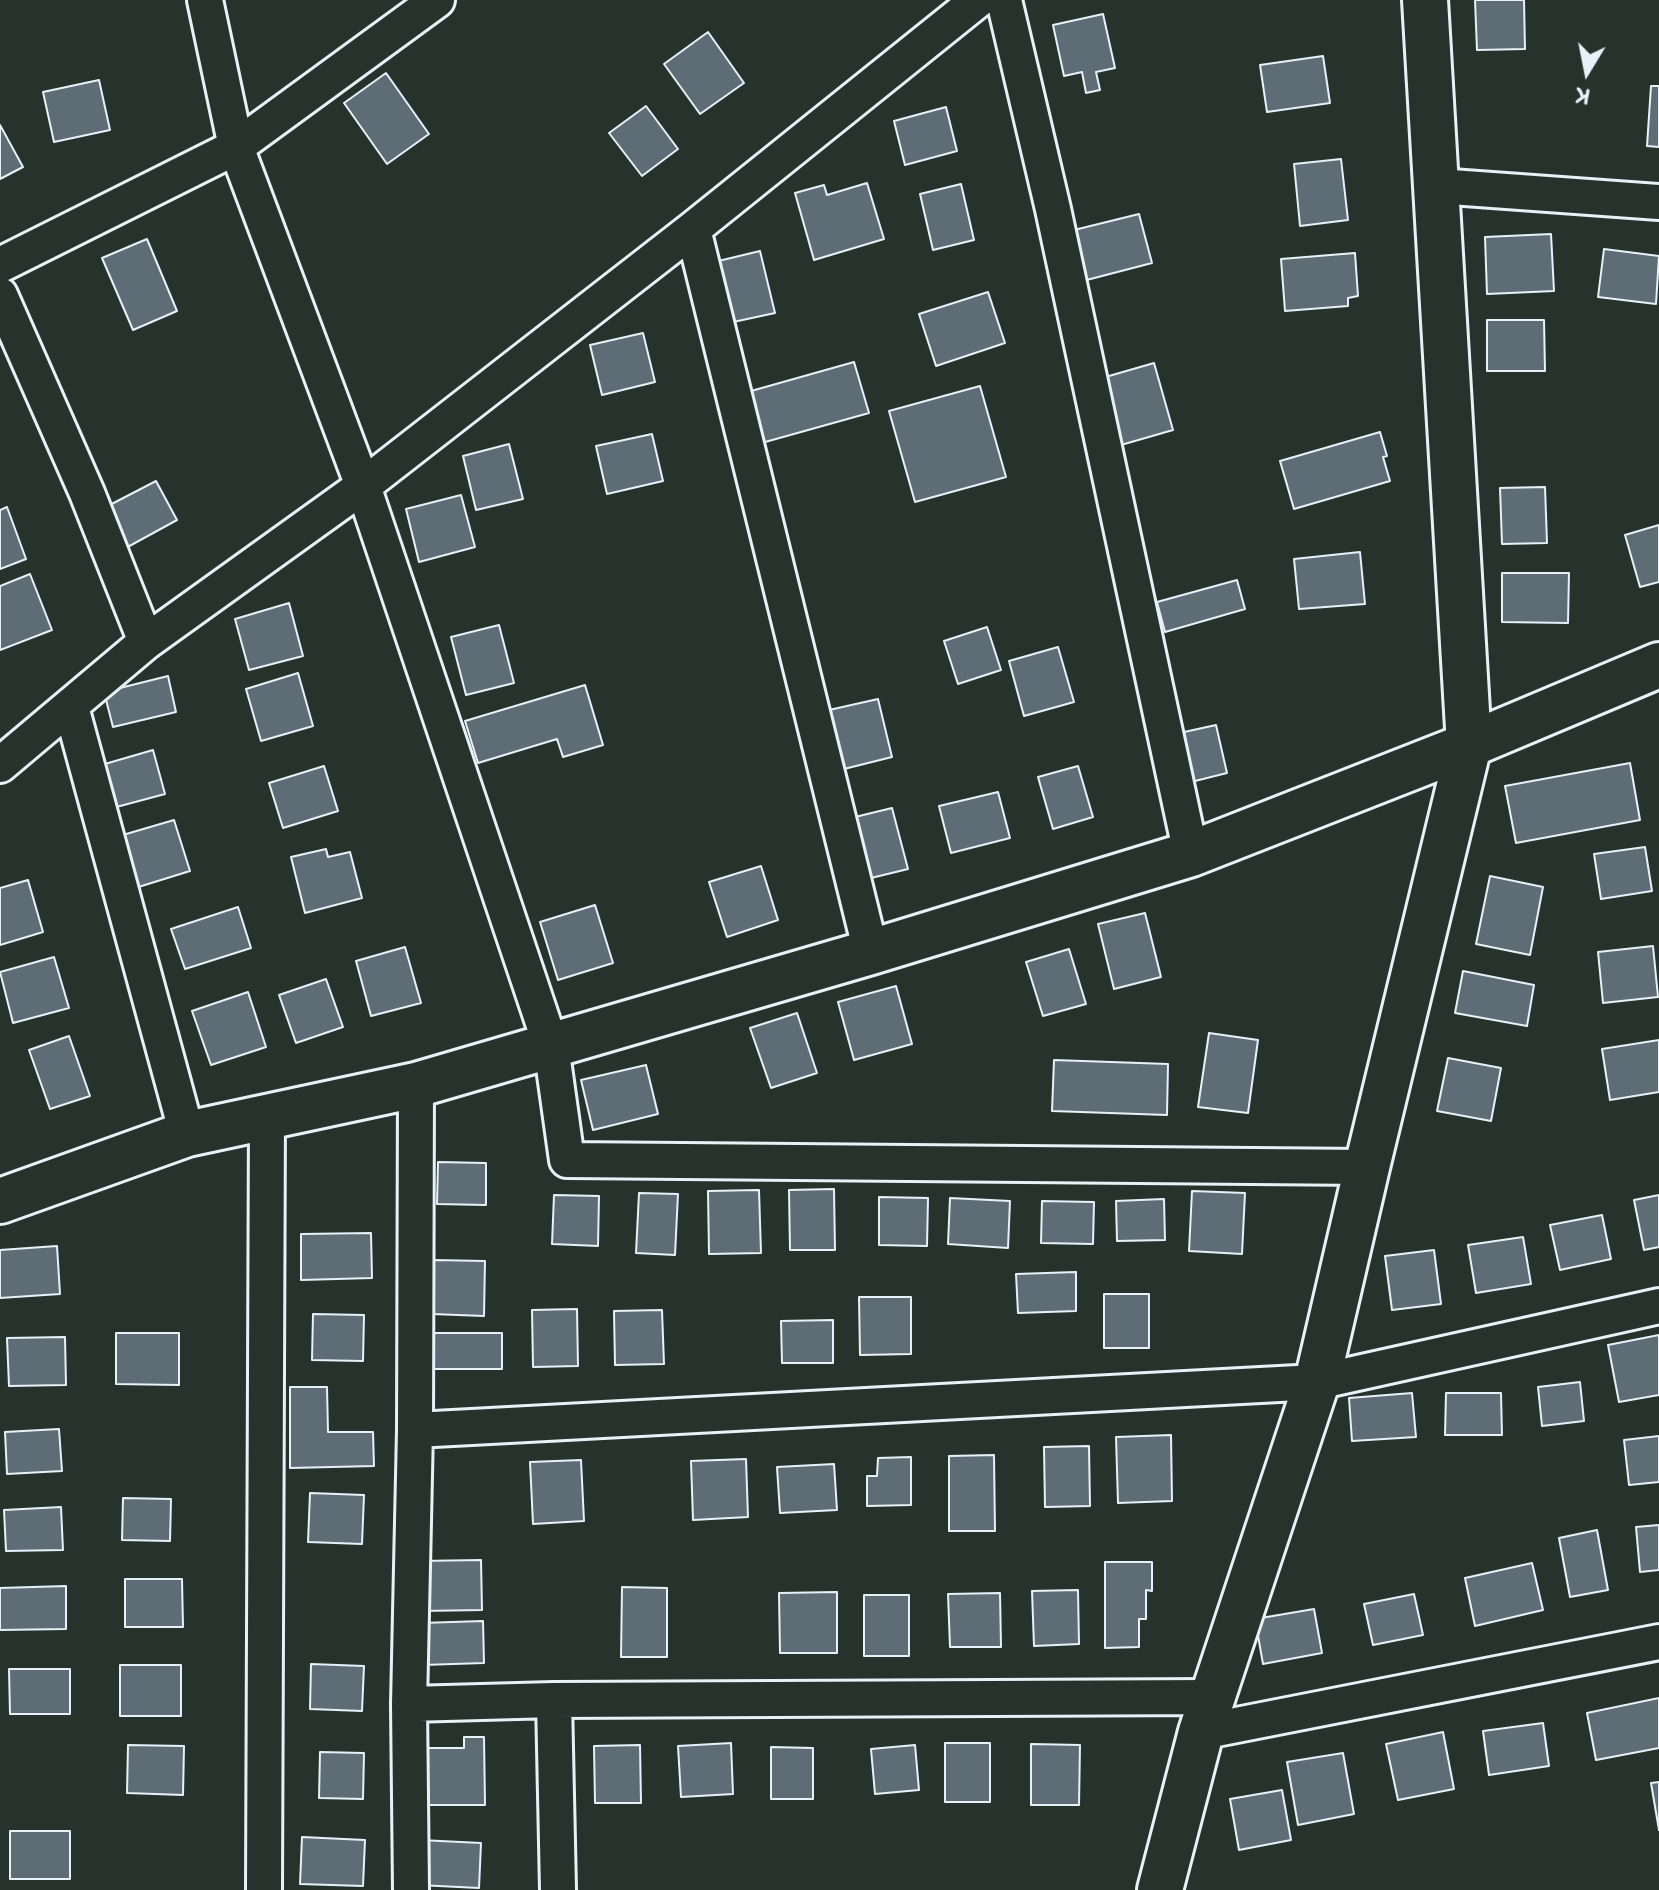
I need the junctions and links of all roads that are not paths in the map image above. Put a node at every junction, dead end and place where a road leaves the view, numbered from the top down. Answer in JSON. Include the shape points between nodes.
{"nodes":[{"id":1,"x":205,"y":0,"type":"edge"},
{"id":2,"x":437,"y":0,"type":"edge"},
{"id":3,"x":978,"y":0,"type":"edge"},
{"id":4,"x":1004,"y":0,"type":"edge"},
{"id":5,"x":1425,"y":0,"type":"edge"},
{"id":6,"x":236,"y":147,"type":"junction"},
{"id":7,"x":1437,"y":186,"type":"junction"},
{"id":8,"x":1659,"y":202,"type":"edge"},
{"id":9,"x":693,"y":229,"type":"junction"},
{"id":10,"x":0,"y":265,"type":"edge"},
{"id":11,"x":0,"y":295,"type":"edge"},
{"id":12,"x":363,"y":486,"type":"junction"},
{"id":13,"x":146,"y":642,"type":"junction"},
{"id":14,"x":1659,"y":665,"type":"edge"},
{"id":15,"x":71,"y":707,"type":"junction"},
{"id":16,"x":1469,"y":745,"type":"junction"},
{"id":17,"x":0,"y":765,"type":"edge"},
{"id":18,"x":1191,"y":854,"type":"junction"},
{"id":19,"x":871,"y":952,"type":"junction"},
{"id":20,"x":551,"y":1046,"type":"junction"},
{"id":21,"x":416,"y":1085,"type":"junction"},
{"id":22,"x":267,"y":1116,"type":"junction"},
{"id":23,"x":187,"y":1134,"type":"junction"},
{"id":24,"x":1367,"y":1167,"type":"junction"},
{"id":25,"x":0,"y":1201,"type":"edge"},
{"id":26,"x":1659,"y":1306,"type":"edge"},
{"id":27,"x":1317,"y":1382,"type":"junction"},
{"id":28,"x":415,"y":1430,"type":"junction"},
{"id":29,"x":1659,"y":1642,"type":"edge"},
{"id":30,"x":554,"y":1700,"type":"junction"},
{"id":31,"x":409,"y":1704,"type":"junction"},
{"id":32,"x":1207,"y":1715,"type":"junction"},
{"id":33,"x":264,"y":1890,"type":"edge"},
{"id":34,"x":411,"y":1890,"type":"edge"},
{"id":35,"x":558,"y":1890,"type":"edge"},
{"id":36,"x":1160,"y":1890,"type":"edge"}],
"edges":[{"from":1,"to":6,"type":"street"},
{"from":2,"to":6,"type":"street"},
{"from":3,"to":9,"type":"street"},
{"from":4,"to":18,"type":"street"},
{"from":5,"to":7,"type":"street"},
{"from":6,"to":10,"type":"street"},
{"from":6,"to":12,"type":"street"},
{"from":7,"to":8,"type":"street"},
{"from":7,"to":16,"type":"street"},
{"from":9,"to":12,"type":"street"},
{"from":9,"to":19,"type":"street"},
{"from":11,"to":13,"type":"street"},
{"from":12,"to":13,"type":"street"},
{"from":12,"to":20,"type":"street"},
{"from":13,"to":15,"type":"street"},
{"from":14,"to":16,"type":"street"},
{"from":15,"to":17,"type":"street"},
{"from":15,"to":23,"type":"street"},
{"from":16,"to":18,"type":"street"},
{"from":16,"to":24,"type":"street"},
{"from":18,"to":19,"type":"street"},
{"from":19,"to":20,"type":"street"},
{"from":20,"to":21,"type":"street"},
{"from":20,"to":24,"type":"street","via":[[567,1160]]},
{"from":21,"to":22,"type":"street"},
{"from":21,"to":28,"type":"street"},
{"from":22,"to":23,"type":"street"},
{"from":22,"to":33,"type":"street"},
{"from":23,"to":25,"type":"street"},
{"from":24,"to":27,"type":"street"},
{"from":26,"to":27,"type":"street"},
{"from":27,"to":28,"type":"street"},
{"from":27,"to":32,"type":"street"},
{"from":28,"to":31,"type":"street"},
{"from":29,"to":32,"type":"street"},
{"from":30,"to":31,"type":"street"},
{"from":30,"to":32,"type":"street"},
{"from":30,"to":35,"type":"street"},
{"from":31,"to":34,"type":"street"},
{"from":32,"to":36,"type":"street"}]}
